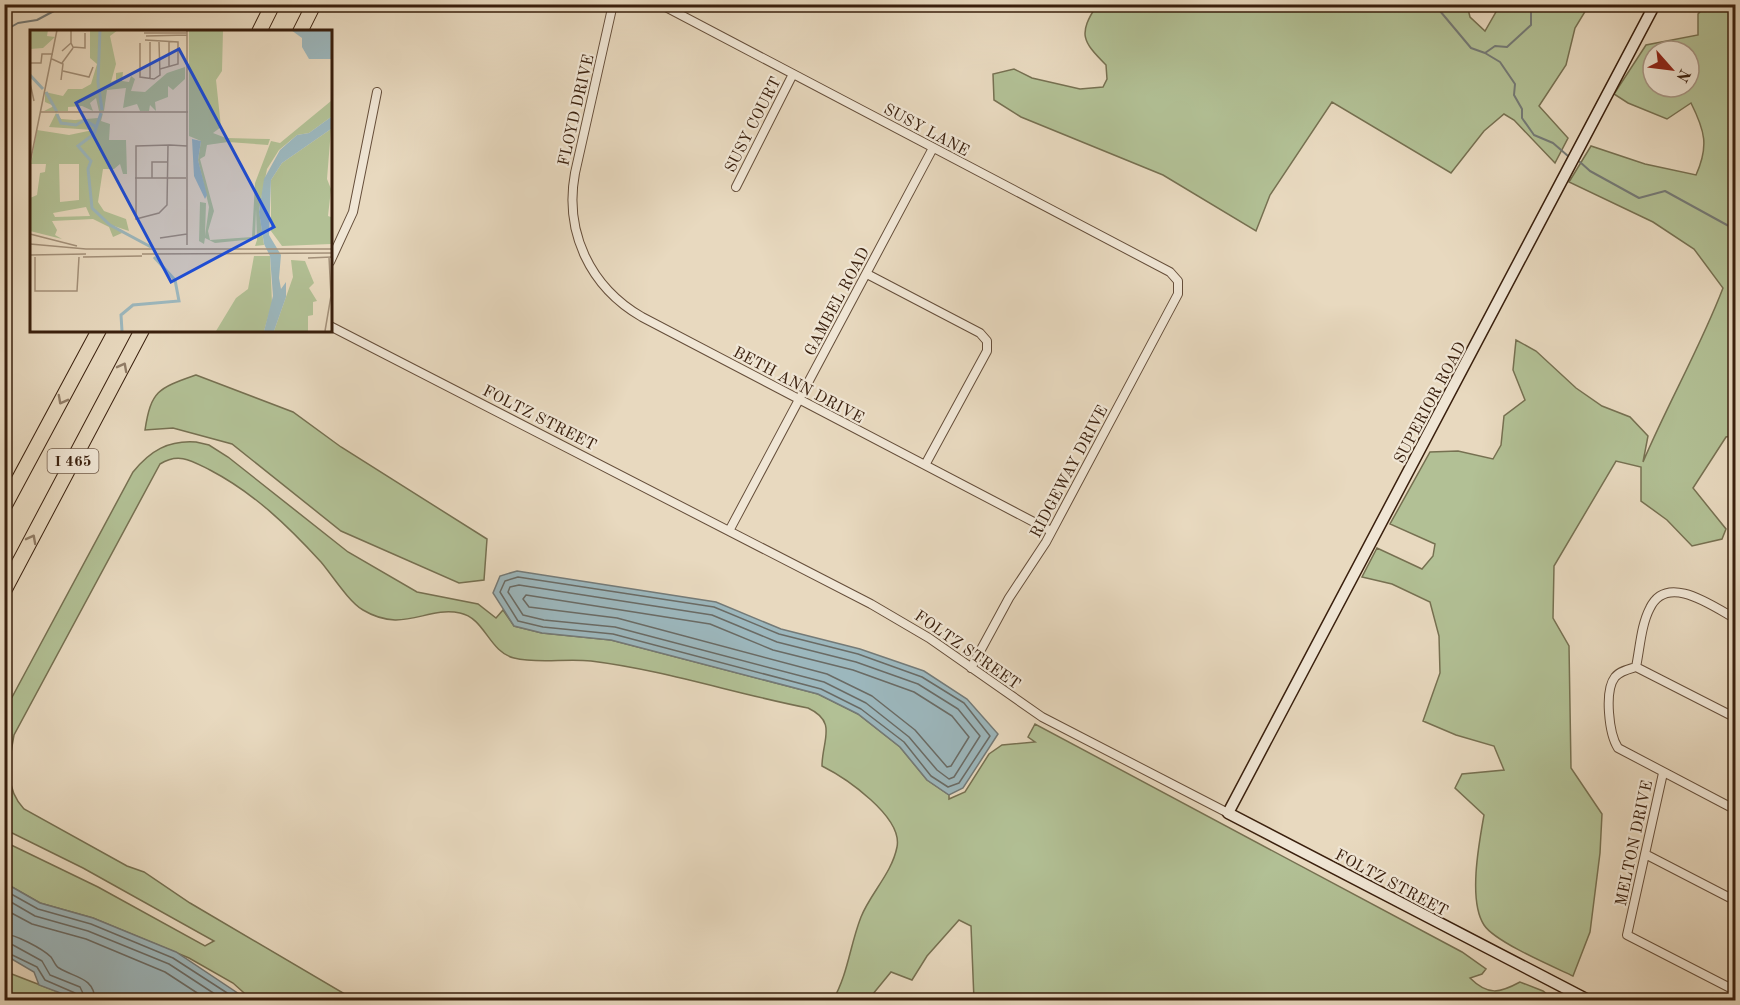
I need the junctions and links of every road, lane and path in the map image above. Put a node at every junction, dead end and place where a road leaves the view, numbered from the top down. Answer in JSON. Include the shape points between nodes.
{"nodes":[{"id":1,"x":273,"y":4,"type":"edge"},
{"id":2,"x":612,"y":4,"type":"edge"},
{"id":3,"x":660,"y":4,"type":"edge"},
{"id":4,"x":1655,"y":4,"type":"edge"},
{"id":5,"x":314,"y":5,"type":"edge"},
{"id":6,"x":260,"y":30,"type":"edge"},
{"id":7,"x":301,"y":30,"type":"edge"},
{"id":8,"x":793,"y":75,"type":"junction"},
{"id":9,"x":377,"y":92,"type":"dead end"},
{"id":10,"x":933,"y":148,"type":"junction"},
{"id":11,"x":736,"y":187,"type":"dead end"},
{"id":12,"x":574,"y":222,"type":"joint"},
{"id":13,"x":332,"y":258,"type":"edge"},
{"id":14,"x":867,"y":274,"type":"junction"},
{"id":15,"x":1178,"y":281,"type":"joint"},
{"id":16,"x":332,"y":327,"type":"edge"},
{"id":17,"x":98,"y":332,"type":"edge"},
{"id":18,"x":141,"y":332,"type":"edge"},
{"id":19,"x":799,"y":399,"type":"junction"},
{"id":20,"x":925,"y":465,"type":"junction"},
{"id":21,"x":4,"y":507,"type":"edge"},
{"id":22,"x":729,"y":531,"type":"junction"},
{"id":23,"x":1051,"y":531,"type":"junction"},
{"id":24,"x":4,"y":591,"type":"edge"},
{"id":25,"x":1736,"y":619,"type":"edge"},
{"id":26,"x":1636,"y":667,"type":"junction"},
{"id":27,"x":971,"y":668,"type":"junction"},
{"id":28,"x":1736,"y":718,"type":"edge"},
{"id":29,"x":1663,"y":773,"type":"junction"},
{"id":30,"x":1736,"y":810,"type":"edge"},
{"id":31,"x":1228,"y":813,"type":"junction"},
{"id":32,"x":1645,"y":854,"type":"junction"},
{"id":33,"x":1736,"y":901,"type":"edge"},
{"id":34,"x":1736,"y":991,"type":"edge"},
{"id":35,"x":1588,"y":1000,"type":"edge"}],
"edges":[{"from":1,"to":6,"type":"highway"},
{"from":2,"to":12,"type":"street","name":"FLOYD DRIVE","via":[[572,185]]},
{"from":3,"to":8,"type":"street","name":"SUSY LANE"},
{"from":4,"to":31,"type":"street","name":"SUPERIOR ROAD"},
{"from":5,"to":7,"type":"highway"},
{"from":8,"to":10,"type":"street","name":"SUSY LANE"},
{"from":8,"to":11,"type":"street","name":"SUSY COURT"},
{"from":9,"to":13,"type":"street","via":[[353,212]]},
{"from":10,"to":14,"type":"street","name":"GAMBEL ROAD"},
{"from":10,"to":15,"type":"street","name":"SUSY LANE","via":[[1170,272]]},
{"from":12,"to":19,"type":"street","name":"BETH ANN DRIVE","via":[[592,271],[622,304]]},
{"from":14,"to":19,"type":"street","name":"GAMBEL ROAD"},
{"from":14,"to":20,"type":"street","via":[[980,333],[987,341],[987,351]]},
{"from":15,"to":23,"type":"street","name":"RIDGEWAY DRIVE","via":[[1178,294]]},
{"from":16,"to":22,"type":"street","name":"FOLTZ STREET"},
{"from":17,"to":21,"type":"highway","number":"I 465","one_way":true},
{"from":24,"to":18,"type":"highway","number":"I 465","one_way":true},
{"from":19,"to":20,"type":"street","name":"BETH ANN DRIVE"},
{"from":19,"to":22,"type":"street","name":"GAMBEL ROAD"},
{"from":20,"to":23,"type":"street","name":"BETH ANN DRIVE"},
{"from":22,"to":27,"type":"street","name":"FOLTZ STREET","via":[[892,615]]},
{"from":23,"to":27,"type":"street","name":"RIDGEWAY DRIVE"},
{"from":25,"to":26,"type":"street","via":[[1691,595],[1668,594],[1649,608]]},
{"from":26,"to":28,"type":"street"},
{"from":26,"to":29,"type":"street","name":"MELTON DRIVE","via":[[1621,672],[1611,685],[1612,737],[1617,748]]},
{"from":27,"to":31,"type":"street","name":"FOLTZ STREET","via":[[1052,723]]},
{"from":29,"to":30,"type":"street"},
{"from":29,"to":32,"type":"street","name":"MELTON DRIVE"},
{"from":31,"to":35,"type":"street","name":"FOLTZ STREET"},
{"from":32,"to":33,"type":"street"},
{"from":32,"to":34,"type":"street","name":"MELTON DRIVE","via":[[1627,935]]}]}
